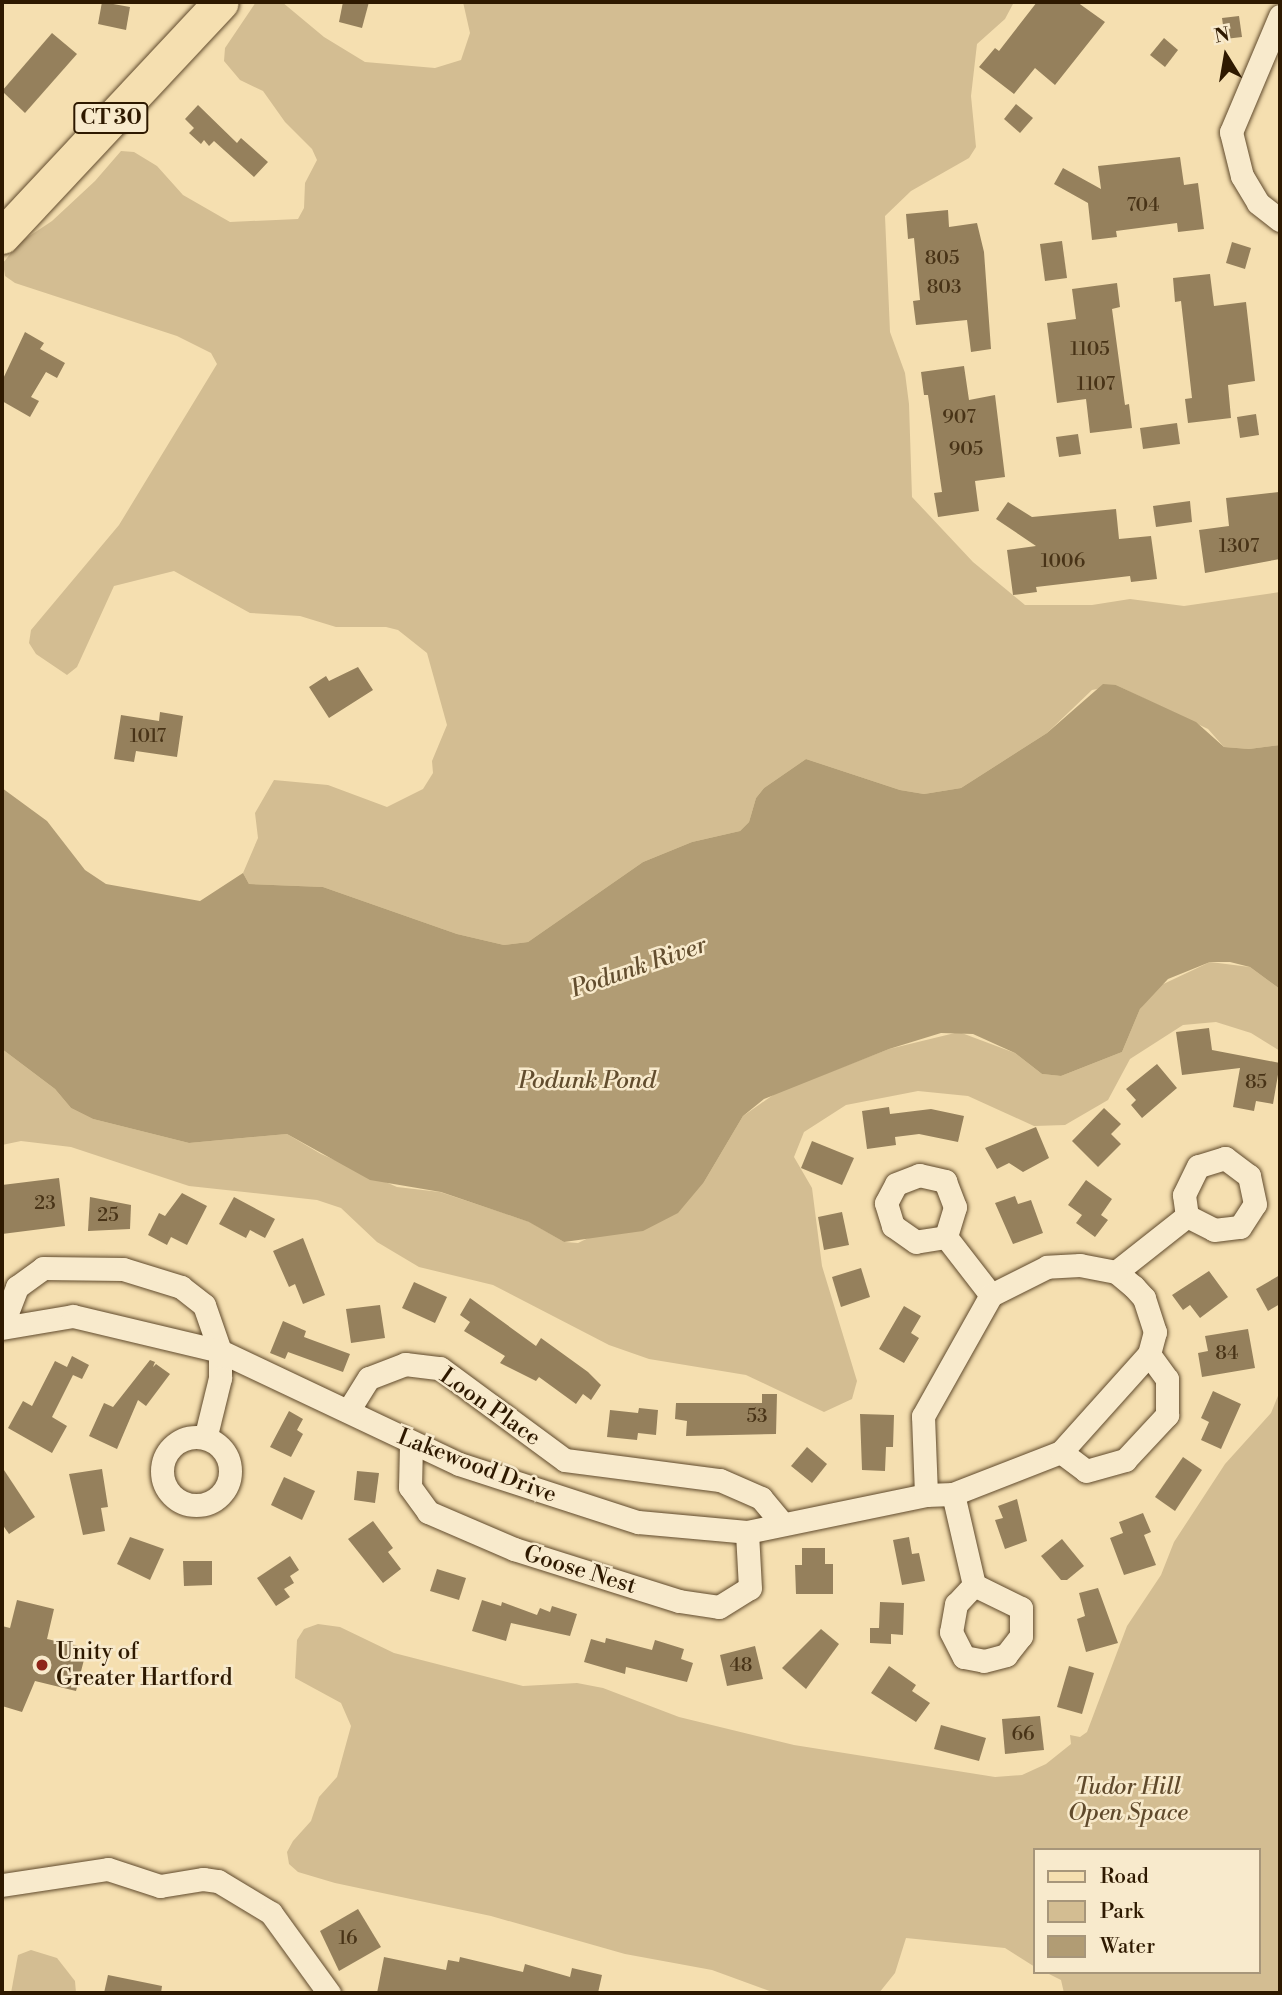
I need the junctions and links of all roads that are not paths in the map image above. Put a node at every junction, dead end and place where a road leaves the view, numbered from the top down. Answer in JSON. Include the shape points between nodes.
{"nodes":[{"id":1,"x":221,"y":2,"type":"edge"},
{"id":2,"x":1280,"y":16,"type":"edge"},
{"id":3,"x":1280,"y":220,"type":"edge"},
{"id":4,"x":2,"y":236,"type":"edge"},
{"id":5,"x":1187,"y":1216,"type":"dead end"},
{"id":6,"x":946,"y":1237,"type":"dead end"},
{"id":7,"x":1116,"y":1272,"type":"junction"},
{"id":8,"x":991,"y":1295,"type":"junction"},
{"id":9,"x":2,"y":1327,"type":"edge"},
{"id":10,"x":220,"y":1351,"type":"junction"},
{"id":11,"x":1149,"y":1354,"type":"junction"},
{"id":12,"x":348,"y":1411,"type":"junction"},
{"id":13,"x":206,"y":1434,"type":"dead end"},
{"id":14,"x":411,"y":1444,"type":"junction"},
{"id":15,"x":1062,"y":1452,"type":"junction"},
{"id":16,"x":565,"y":1460,"type":"junction"},
{"id":17,"x":953,"y":1494,"type":"junction"},
{"id":18,"x":555,"y":1495,"type":"junction"},
{"id":19,"x":926,"y":1496,"type":"junction"},
{"id":20,"x":783,"y":1524,"type":"junction"},
{"id":21,"x":747,"y":1532,"type":"junction"},
{"id":22,"x":974,"y":1585,"type":"dead end"},
{"id":23,"x":2,"y":1885,"type":"edge"},
{"id":24,"x":329,"y":1993,"type":"edge"}],
"edges":[{"from":1,"to":4,"type":"main road","number":"CT 30"},
{"from":2,"to":3,"type":"street","via":[[1231,132],[1247,185],[1258,203]]},
{"from":5,"to":7,"type":"street"},
{"from":6,"to":8,"type":"street"},
{"from":7,"to":8,"type":"street","via":[[1080,1265],[1047,1267]]},
{"from":7,"to":11,"type":"street","via":[[1144,1298],[1154,1332]]},
{"from":8,"to":19,"type":"street","via":[[923,1416]]},
{"from":9,"to":10,"type":"street","name":"Lakewood Drive","via":[[73,1316]]},
{"from":9,"to":10,"type":"street","via":[[17,1287],[43,1268],[123,1269],[181,1287],[204,1305]]},
{"from":10,"to":12,"type":"street","name":"Lakewood Drive"},
{"from":10,"to":13,"type":"street","via":[[220,1378]]},
{"from":11,"to":15,"type":"street","name":"Lakewood Drive"},
{"from":11,"to":15,"type":"street","via":[[1167,1379],[1167,1415],[1125,1460],[1086,1471]]},
{"from":12,"to":14,"type":"street","name":"Lakewood Drive"},
{"from":12,"to":16,"type":"street","name":"Loon Place","via":[[369,1378],[405,1364],[440,1368]]},
{"from":14,"to":18,"type":"street","name":"Lakewood Drive"},
{"from":14,"to":21,"type":"street","name":"Goose Nest","via":[[410,1487],[428,1512],[514,1549],[680,1601],[719,1607],[750,1588]]},
{"from":15,"to":17,"type":"street","name":"Lakewood Drive"},
{"from":16,"to":18,"type":"street","name":"Loon Place"},
{"from":16,"to":20,"type":"street","name":"Loon Place","via":[[720,1480],[761,1498]]},
{"from":17,"to":19,"type":"street","name":"Lakewood Drive"},
{"from":17,"to":22,"type":"street"},
{"from":18,"to":21,"type":"street","name":"Lakewood Drive","via":[[638,1522]]},
{"from":19,"to":20,"type":"street","name":"Lakewood Drive"},
{"from":20,"to":21,"type":"street","name":"Lakewood Drive"},
{"from":23,"to":24,"type":"street","via":[[107,1870],[160,1886],[203,1879],[239,1890],[271,1913]]}]}
